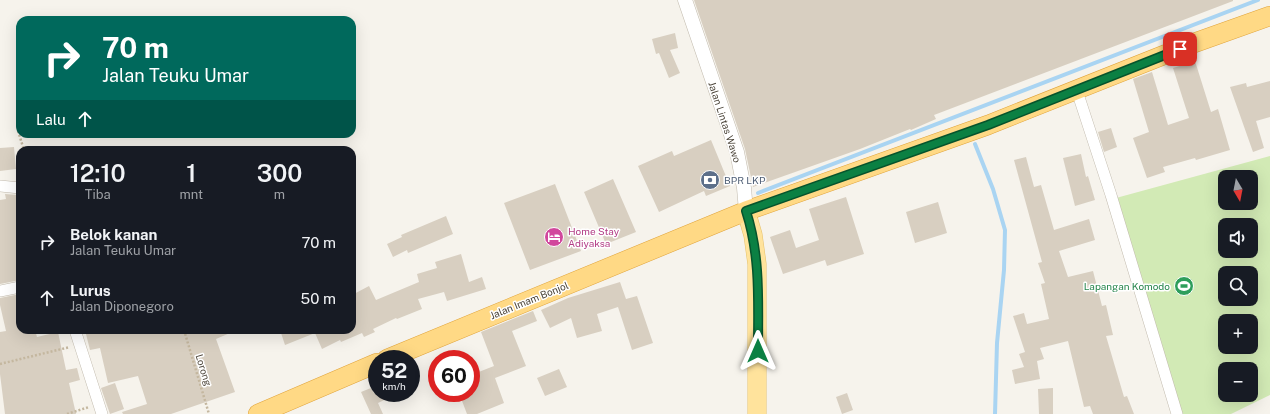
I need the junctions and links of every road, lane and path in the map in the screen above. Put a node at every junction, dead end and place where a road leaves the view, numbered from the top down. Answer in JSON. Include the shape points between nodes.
{"nodes":[{"id":1,"x":685,"y":0,"type":"edge"},
{"id":2,"x":1270,"y":16,"type":"edge"},
{"id":3,"x":1077,"y":91,"type":"junction"},
{"id":4,"x":0,"y":186,"type":"edge"},
{"id":5,"x":16,"y":188,"type":"edge"},
{"id":6,"x":746,"y":211,"type":"junction"},
{"id":7,"x":16,"y":288,"type":"edge"},
{"id":8,"x":0,"y":291,"type":"edge"},
{"id":9,"x":76,"y":334,"type":"edge"},
{"id":10,"x":185,"y":334,"type":"edge"},
{"id":11,"x":80,"y":344,"type":"junction"},
{"id":12,"x":409,"y":350,"type":"edge"},
{"id":13,"x":0,"y":364,"type":"edge"},
{"id":14,"x":368,"y":367,"type":"edge"},
{"id":15,"x":100,"y":409,"type":"edge"},
{"id":16,"x":67,"y":414,"type":"edge"},
{"id":17,"x":209,"y":414,"type":"edge"},
{"id":18,"x":258,"y":414,"type":"edge"},
{"id":19,"x":757,"y":414,"type":"edge"},
{"id":20,"x":1177,"y":414,"type":"edge"}],
"edges":[{"from":1,"to":6,"type":"street","name":"Jalan Lintas Wawo","via":[[737,152]]},
{"from":2,"to":3,"type":"highway","name":"Jalan Imam Bonjol","via":[[1194,43]]},
{"from":3,"to":6,"type":"highway","name":"Jalan Imam Bonjol"},
{"from":3,"to":20,"type":"street"},
{"from":4,"to":5,"type":"street"},
{"from":6,"to":12,"type":"highway","name":"Jalan Imam Bonjol"},
{"from":6,"to":19,"type":"main road","name":"Jalan Lintas Wawo","via":[[758,264]]},
{"from":7,"to":8,"type":"street"},
{"from":9,"to":11,"type":"street"},
{"from":10,"to":17,"type":"path","name":"Lorong"},
{"from":11,"to":13,"type":"path"},
{"from":11,"to":15,"type":"street"},
{"from":14,"to":18,"type":"highway"},
{"from":15,"to":16,"type":"path"}]}
